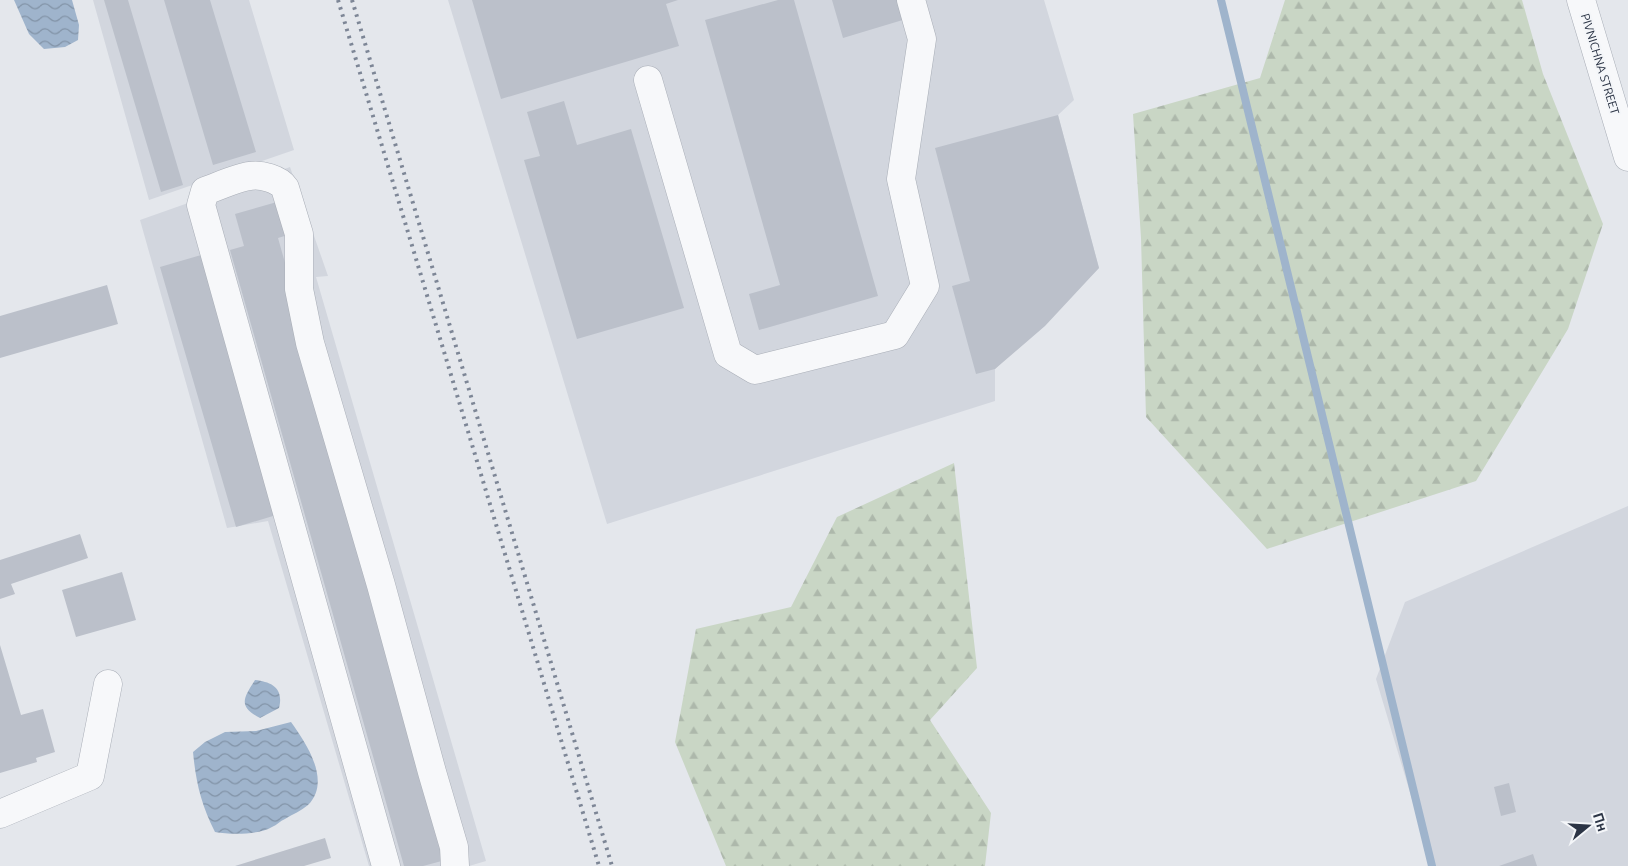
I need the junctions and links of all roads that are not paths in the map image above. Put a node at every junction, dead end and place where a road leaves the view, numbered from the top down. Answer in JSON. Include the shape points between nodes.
{"nodes":[{"id":1,"x":911,"y":0,"type":"edge"},
{"id":2,"x":1581,"y":0,"type":"edge"},
{"id":3,"x":648,"y":80,"type":"dead end"},
{"id":4,"x":1628,"y":157,"type":"edge"},
{"id":5,"x":108,"y":684,"type":"dead end"},
{"id":6,"x":0,"y":814,"type":"edge"},
{"id":7,"x":386,"y":866,"type":"edge"},
{"id":8,"x":455,"y":866,"type":"edge"}],
"edges":[{"from":1,"to":3,"type":"street","via":[[922,40],[901,179],[925,286],[895,335],[755,370],[728,354]]},
{"from":2,"to":4,"type":"street","name":"PIVNICHNA STREET"},
{"from":5,"to":6,"type":"street","via":[[90,776]]},
{"from":7,"to":8,"type":"street","via":[[201,205],[205,191],[250,176],[282,183],[299,234],[299,289],[310,343],[454,847]]}]}
